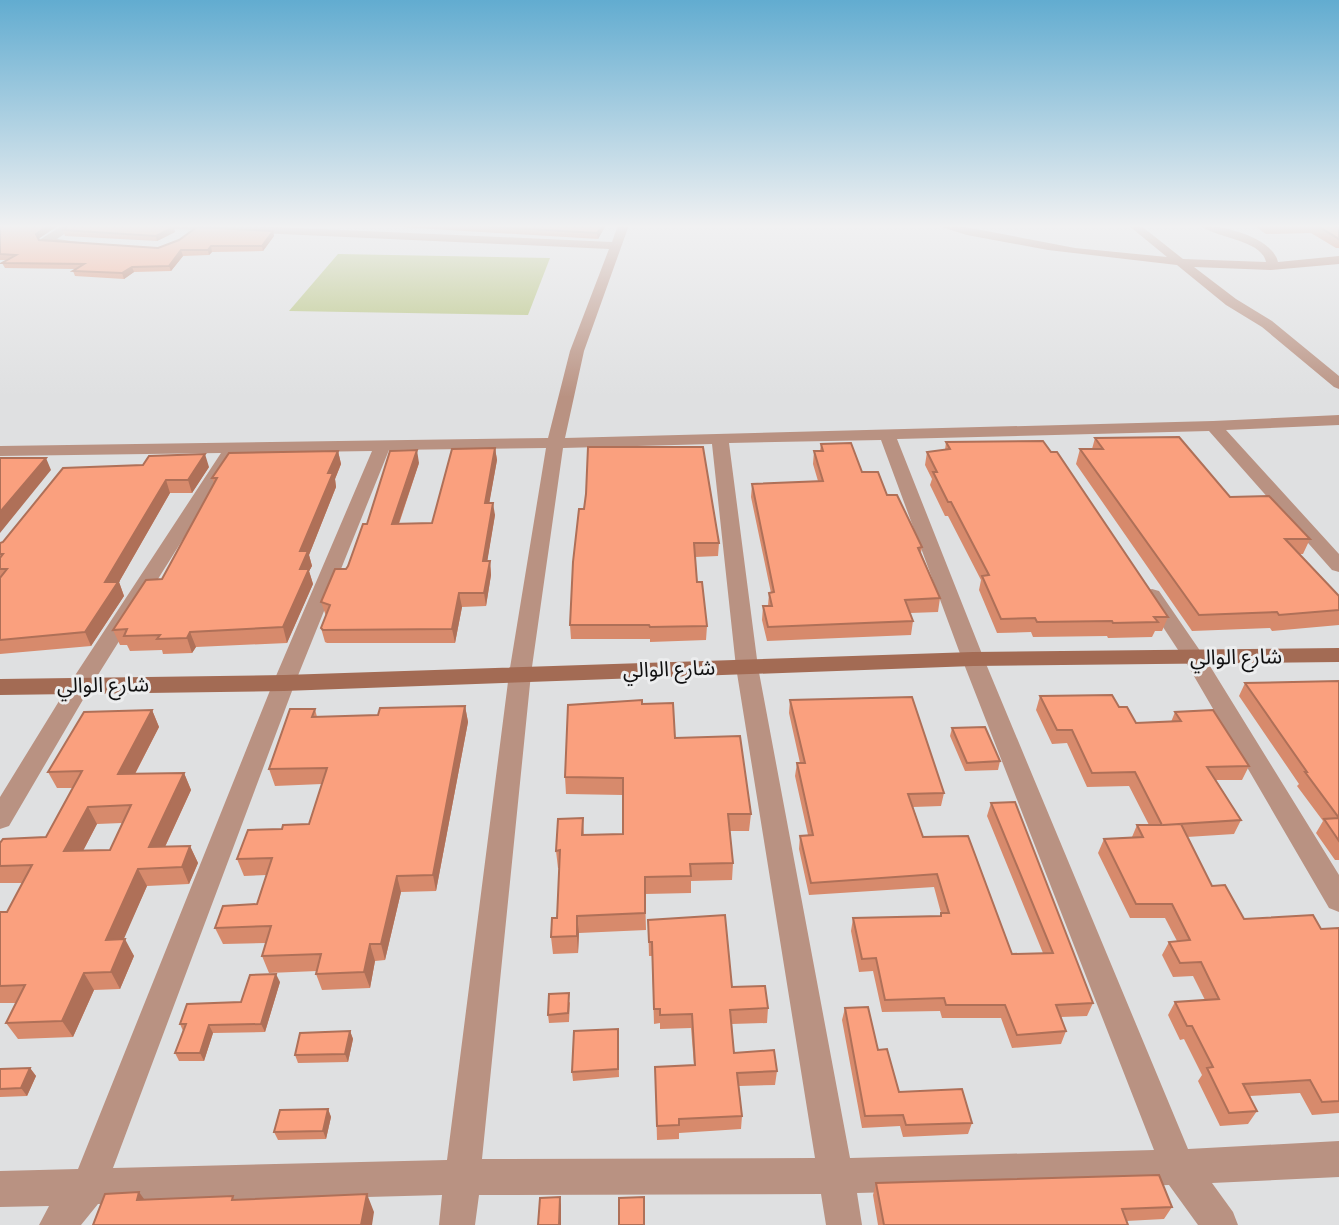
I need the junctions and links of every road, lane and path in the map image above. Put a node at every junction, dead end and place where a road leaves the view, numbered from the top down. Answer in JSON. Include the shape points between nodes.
{"nodes":[{"id":1,"x":603,"y":282,"type":"edge"},
{"id":2,"x":1205,"y":282,"type":"edge"},
{"id":3,"x":1339,"y":384,"type":"edge"},
{"id":4,"x":1339,"y":420,"type":"edge"},
{"id":5,"x":1213,"y":426,"type":"junction"},
{"id":6,"x":1042,"y":431,"type":"junction"},
{"id":7,"x":887,"y":434,"type":"junction"},
{"id":8,"x":720,"y":439,"type":"junction"},
{"id":9,"x":556,"y":443,"type":"junction"},
{"id":10,"x":383,"y":445,"type":"junction"},
{"id":11,"x":233,"y":447,"type":"junction"},
{"id":12,"x":80,"y":450,"type":"junction"},
{"id":13,"x":0,"y":451,"type":"edge"},
{"id":14,"x":1057,"y":454,"type":"edge"},
{"id":15,"x":64,"y":470,"type":"edge"},
{"id":16,"x":1339,"y":566,"type":"edge"},
{"id":17,"x":1141,"y":578,"type":"edge"},
{"id":18,"x":1339,"y":655,"type":"edge"},
{"id":19,"x":1194,"y":658,"type":"junction"},
{"id":20,"x":973,"y":659,"type":"junction"},
{"id":21,"x":747,"y":667,"type":"junction"},
{"id":22,"x":520,"y":674,"type":"junction"},
{"id":23,"x":284,"y":682,"type":"junction"},
{"id":24,"x":80,"y":685,"type":"junction"},
{"id":25,"x":0,"y":687,"type":"edge"},
{"id":26,"x":0,"y":819,"type":"edge"},
{"id":27,"x":1339,"y":900,"type":"edge"},
{"id":28,"x":1339,"y":1160,"type":"edge"},
{"id":29,"x":1178,"y":1167,"type":"junction"},
{"id":30,"x":837,"y":1176,"type":"junction"},
{"id":31,"x":464,"y":1177,"type":"junction"},
{"id":32,"x":88,"y":1188,"type":"junction"},
{"id":33,"x":0,"y":1189,"type":"edge"},
{"id":34,"x":57,"y":1225,"type":"edge"},
{"id":35,"x":457,"y":1225,"type":"edge"},
{"id":36,"x":844,"y":1225,"type":"edge"},
{"id":37,"x":1220,"y":1225,"type":"edge"}],
"edges":[{"from":1,"to":9,"type":"street","via":[[577,351]]},
{"from":2,"to":3,"type":"street","via":[[1267,324]]},
{"from":4,"to":5,"type":"street"},
{"from":5,"to":6,"type":"street"},
{"from":5,"to":16,"type":"street"},
{"from":6,"to":7,"type":"street"},
{"from":6,"to":14,"type":"street"},
{"from":7,"to":8,"type":"street"},
{"from":7,"to":20,"type":"street"},
{"from":8,"to":9,"type":"street"},
{"from":8,"to":21,"type":"street"},
{"from":9,"to":10,"type":"street"},
{"from":9,"to":22,"type":"street"},
{"from":10,"to":11,"type":"street"},
{"from":10,"to":23,"type":"street"},
{"from":11,"to":12,"type":"street"},
{"from":11,"to":24,"type":"street"},
{"from":12,"to":13,"type":"street"},
{"from":12,"to":15,"type":"street"},
{"from":17,"to":19,"type":"street"},
{"from":18,"to":19,"type":"main road","name":"شارع الوالي"},
{"from":19,"to":20,"type":"main road","name":"شارع الوالي"},
{"from":19,"to":27,"type":"street"},
{"from":20,"to":21,"type":"main road","name":"شارع الوالي"},
{"from":20,"to":29,"type":"street"},
{"from":21,"to":22,"type":"main road","name":"شارع الوالي"},
{"from":21,"to":30,"type":"street"},
{"from":22,"to":23,"type":"main road","name":"شارع الوالي"},
{"from":22,"to":31,"type":"street"},
{"from":23,"to":24,"type":"main road","name":"شارع الوالي"},
{"from":23,"to":32,"type":"street"},
{"from":24,"to":25,"type":"main road","name":"شارع الوالي"},
{"from":24,"to":26,"type":"street"},
{"from":28,"to":29,"type":"street"},
{"from":29,"to":30,"type":"street"},
{"from":29,"to":37,"type":"street"},
{"from":30,"to":31,"type":"street"},
{"from":30,"to":36,"type":"street"},
{"from":31,"to":32,"type":"street"},
{"from":31,"to":35,"type":"street"},
{"from":32,"to":33,"type":"street"},
{"from":32,"to":34,"type":"street"}]}
